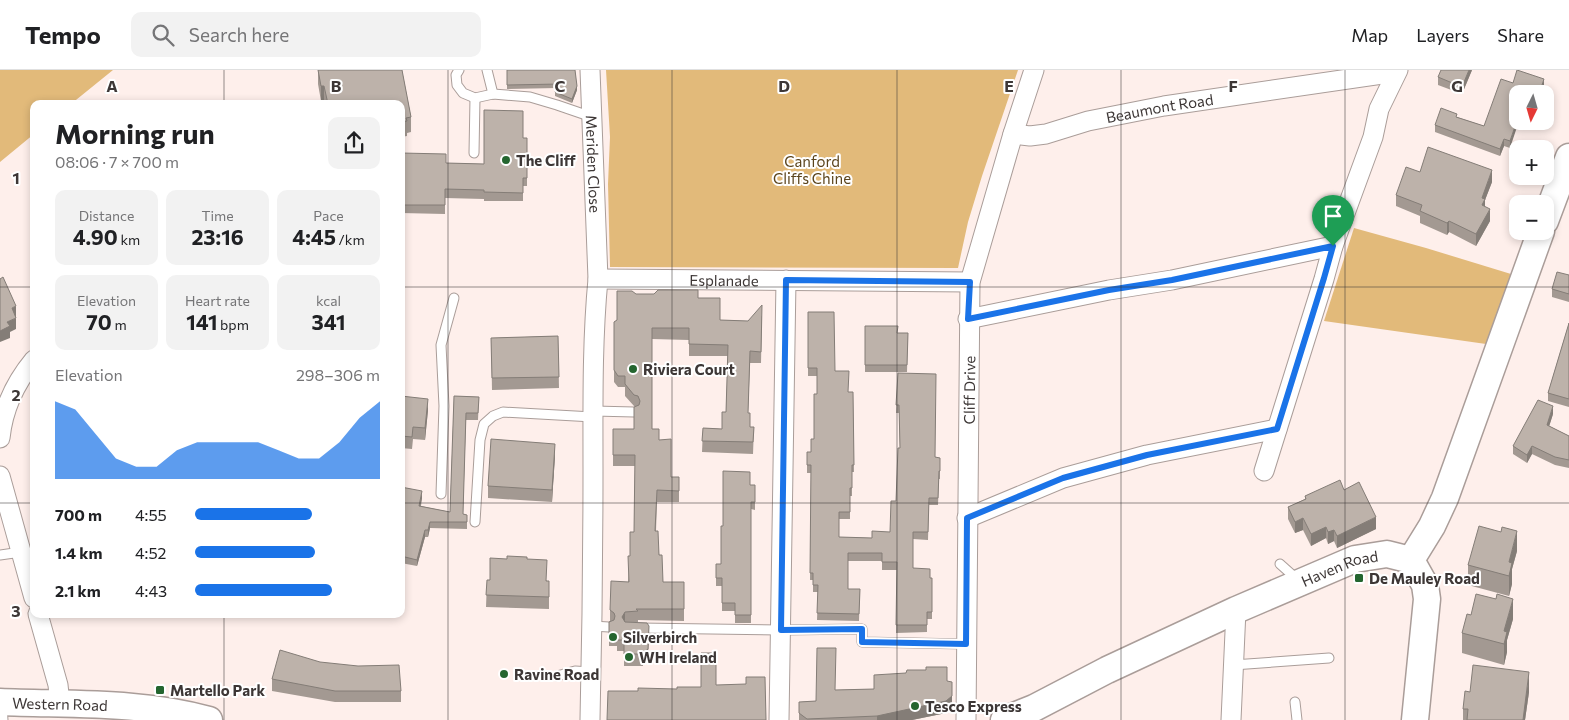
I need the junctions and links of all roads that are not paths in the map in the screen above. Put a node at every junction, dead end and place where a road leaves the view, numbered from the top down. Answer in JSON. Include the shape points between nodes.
{"nodes":[{"id":1,"x":459,"y":70,"type":"edge"},
{"id":2,"x":487,"y":70,"type":"edge"},
{"id":3,"x":590,"y":70,"type":"edge"},
{"id":4,"x":1034,"y":70,"type":"edge"},
{"id":5,"x":1397,"y":71,"type":"edge"},
{"id":6,"x":493,"y":94,"type":"junction"},
{"id":7,"x":475,"y":98,"type":"junction"},
{"id":8,"x":592,"y":117,"type":"junction"},
{"id":9,"x":1013,"y":134,"type":"junction"},
{"id":10,"x":474,"y":153,"type":"dead end"},
{"id":11,"x":1569,"y":157,"type":"edge"},
{"id":12,"x":1554,"y":197,"type":"edge"},
{"id":13,"x":1538,"y":240,"type":"edge"},
{"id":14,"x":1333,"y":246,"type":"junction"},
{"id":15,"x":596,"y":272,"type":"junction"},
{"id":16,"x":786,"y":280,"type":"junction"},
{"id":17,"x":970,"y":282,"type":"junction"},
{"id":18,"x":454,"y":298,"type":"dead end"},
{"id":19,"x":968,"y":319,"type":"junction"},
{"id":20,"x":30,"y":365,"type":"edge"},
{"id":21,"x":634,"y":412,"type":"edge"},
{"id":22,"x":593,"y":414,"type":"junction"},
{"id":23,"x":1277,"y":429,"type":"junction"},
{"id":24,"x":0,"y":438,"type":"edge"},
{"id":25,"x":1264,"y":470,"type":"dead end"},
{"id":26,"x":0,"y":476,"type":"edge"},
{"id":27,"x":441,"y":494,"type":"dead end"},
{"id":28,"x":967,"y":518,"type":"junction"},
{"id":29,"x":475,"y":522,"type":"dead end"},
{"id":30,"x":21,"y":552,"type":"junction"},
{"id":31,"x":0,"y":555,"type":"edge"},
{"id":32,"x":1412,"y":560,"type":"junction"},
{"id":33,"x":1280,"y":564,"type":"dead end"},
{"id":34,"x":1301,"y":582,"type":"junction"},
{"id":35,"x":30,"y":584,"type":"edge"},
{"id":36,"x":1236,"y":610,"type":"junction"},
{"id":37,"x":39,"y":618,"type":"edge"},
{"id":38,"x":628,"y":628,"type":"edge"},
{"id":39,"x":781,"y":630,"type":"junction"},
{"id":40,"x":966,"y":644,"type":"junction"},
{"id":41,"x":1329,"y":658,"type":"dead end"},
{"id":42,"x":1233,"y":665,"type":"junction"},
{"id":43,"x":591,"y":672,"type":"junction"},
{"id":44,"x":557,"y":676,"type":"dead end"},
{"id":45,"x":1295,"y":702,"type":"dead end"},
{"id":46,"x":60,"y":703,"type":"junction"},
{"id":47,"x":2,"y":708,"type":"edge"},
{"id":48,"x":199,"y":719,"type":"edge"},
{"id":49,"x":590,"y":720,"type":"edge"},
{"id":50,"x":779,"y":720,"type":"edge"},
{"id":51,"x":966,"y":720,"type":"edge"},
{"id":52,"x":1004,"y":720,"type":"edge"},
{"id":53,"x":1231,"y":720,"type":"edge"},
{"id":54,"x":1298,"y":720,"type":"edge"},
{"id":55,"x":1415,"y":720,"type":"edge"}],
"edges":[{"from":1,"to":7,"type":"lane","via":[[457,85],[463,93]]},
{"from":2,"to":6,"type":"lane"},
{"from":3,"to":8,"type":"street","name":"Meriden Close"},
{"from":4,"to":9,"type":"street","name":"Cliff Drive"},
{"from":5,"to":9,"type":"street","name":"Beaumont Road","via":[[1164,106],[1088,121],[1046,134]]},
{"from":5,"to":14,"type":"street","via":[[1379,109],[1373,137]]},
{"from":6,"to":7,"type":"lane"},
{"from":6,"to":8,"type":"lane","via":[[530,97]]},
{"from":7,"to":10,"type":"lane"},
{"from":8,"to":15,"type":"street","name":"Meriden Close"},
{"from":9,"to":17,"type":"street","name":"Cliff Drive"},
{"from":11,"to":12,"type":"main road"},
{"from":13,"to":32,"type":"main road","via":[[1445,498]]},
{"from":14,"to":19,"type":"street"},
{"from":14,"to":23,"type":"street"},
{"from":15,"to":16,"type":"street","name":"Esplanade"},
{"from":15,"to":22,"type":"street"},
{"from":16,"to":17,"type":"street","name":"Esplanade"},
{"from":16,"to":39,"type":"street"},
{"from":17,"to":19,"type":"street","name":"Cliff Drive"},
{"from":18,"to":27,"type":"lane","via":[[441,345],[444,406]]},
{"from":19,"to":28,"type":"street","name":"Cliff Drive"},
{"from":20,"to":24,"type":"street","via":[[11,395]]},
{"from":21,"to":22,"type":"lane"},
{"from":22,"to":29,"type":"lane","via":[[503,412],[492,416],[484,424],[480,440]]},
{"from":22,"to":43,"type":"street","via":[[600,627]]},
{"from":23,"to":25,"type":"street"},
{"from":23,"to":28,"type":"street","via":[[1147,455],[1063,478]]},
{"from":26,"to":30,"type":"street"},
{"from":28,"to":40,"type":"street","name":"Cliff Drive"},
{"from":30,"to":31,"type":"lane"},
{"from":30,"to":35,"type":"street"},
{"from":32,"to":34,"type":"main road","name":"Haven Road","via":[[1387,554],[1354,559]]},
{"from":32,"to":55,"type":"main road","via":[[1425,585],[1427,599]]},
{"from":33,"to":34,"type":"lane"},
{"from":34,"to":36,"type":"main road","name":"Haven Road"},
{"from":36,"to":42,"type":"street"},
{"from":36,"to":52,"type":"main road","name":"Haven Road"},
{"from":37,"to":46,"type":"street"},
{"from":38,"to":39,"type":"lane"},
{"from":39,"to":40,"type":"lane","via":[[862,629],[862,642]]},
{"from":39,"to":50,"type":"street"},
{"from":40,"to":51,"type":"street","name":"Cliff Drive"},
{"from":41,"to":42,"type":"lane"},
{"from":42,"to":53,"type":"street"},
{"from":43,"to":44,"type":"lane","via":[[575,671]]},
{"from":43,"to":49,"type":"street"},
{"from":45,"to":54,"type":"lane"},
{"from":46,"to":47,"type":"main road","name":"Western Road"},
{"from":46,"to":48,"type":"main road","name":"Western Road","via":[[139,708]]}]}
